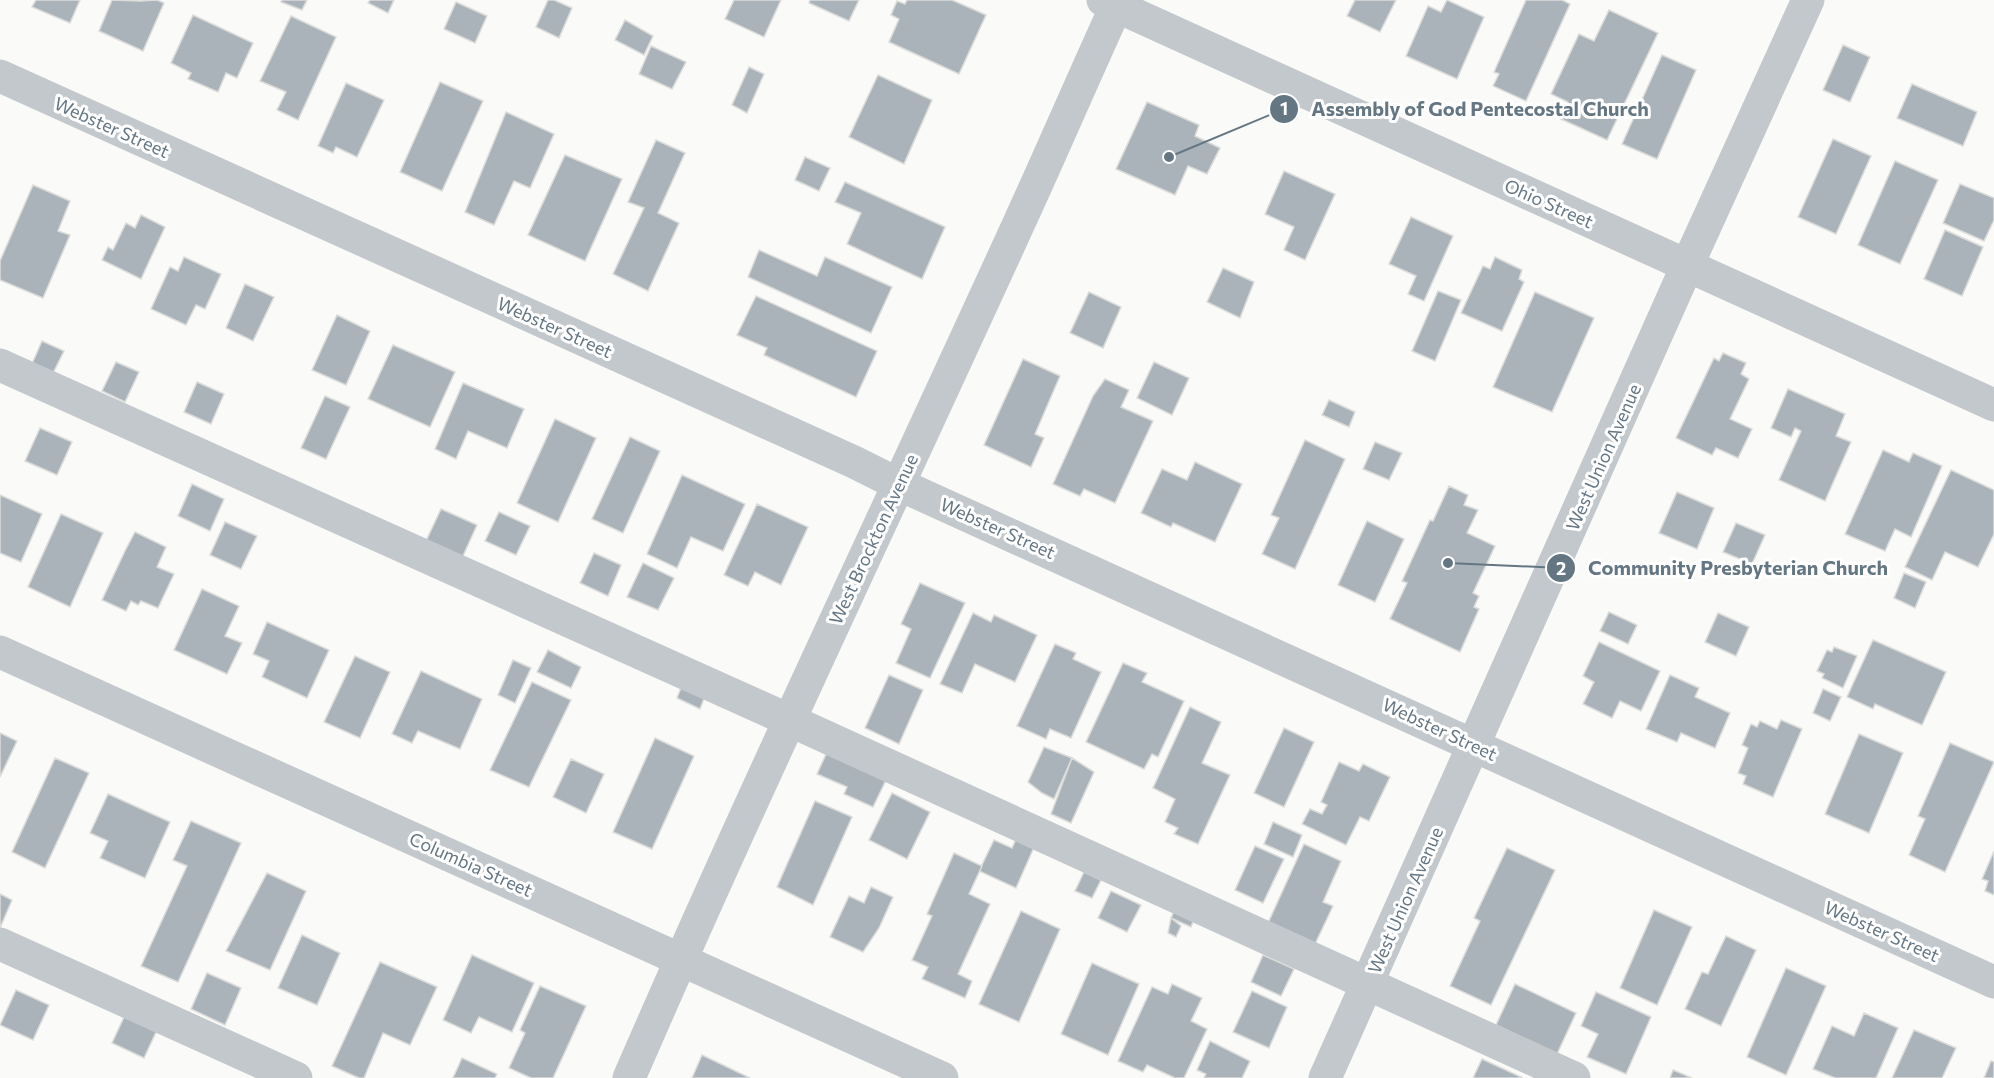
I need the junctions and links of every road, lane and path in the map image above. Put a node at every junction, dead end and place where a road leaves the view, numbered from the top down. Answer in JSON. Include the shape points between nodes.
{"nodes":[{"id":1,"x":1809,"y":0,"type":"edge"},
{"id":2,"x":1113,"y":2,"type":"edge"},
{"id":3,"x":0,"y":76,"type":"edge"},
{"id":4,"x":1687,"y":266,"type":"junction"},
{"id":5,"x":0,"y":365,"type":"edge"},
{"id":6,"x":1994,"y":405,"type":"edge"},
{"id":7,"x":898,"y":484,"type":"junction"},
{"id":8,"x":0,"y":652,"type":"edge"},
{"id":9,"x":789,"y":720,"type":"junction"},
{"id":10,"x":1474,"y":745,"type":"junction"},
{"id":11,"x":0,"y":944,"type":"edge"},
{"id":12,"x":681,"y":959,"type":"junction"},
{"id":13,"x":1994,"y":982,"type":"edge"},
{"id":14,"x":1367,"y":984,"type":"junction"},
{"id":15,"x":296,"y":1078,"type":"edge"},
{"id":16,"x":629,"y":1078,"type":"edge"},
{"id":17,"x":942,"y":1078,"type":"edge"},
{"id":18,"x":1325,"y":1078,"type":"edge"},
{"id":19,"x":1574,"y":1078,"type":"edge"}],
"edges":[{"from":1,"to":4,"type":"street","name":"West Union Avenue"},
{"from":2,"to":4,"type":"street","name":"Ohio Street"},
{"from":2,"to":7,"type":"street","name":"West Brockton Avenue","via":[[1020,221]]},
{"from":3,"to":7,"type":"street","name":"Webster Street"},
{"from":4,"to":6,"type":"street","name":"Ohio Street"},
{"from":4,"to":10,"type":"street","name":"West Union Avenue"},
{"from":5,"to":9,"type":"street"},
{"from":7,"to":9,"type":"street","name":"West Brockton Avenue"},
{"from":7,"to":10,"type":"street","name":"Webster Street"},
{"from":8,"to":12,"type":"street","name":"Columbia Street"},
{"from":9,"to":12,"type":"street","name":"West Brockton Avenue"},
{"from":9,"to":14,"type":"street"},
{"from":10,"to":13,"type":"street","name":"Webster Street"},
{"from":10,"to":14,"type":"street","name":"West Union Avenue"},
{"from":11,"to":15,"type":"street"},
{"from":12,"to":16,"type":"street","name":"West Brockton Avenue"},
{"from":12,"to":17,"type":"street","name":"Columbia Street"},
{"from":14,"to":18,"type":"street","name":"West Union Avenue"},
{"from":14,"to":19,"type":"street"}]}
